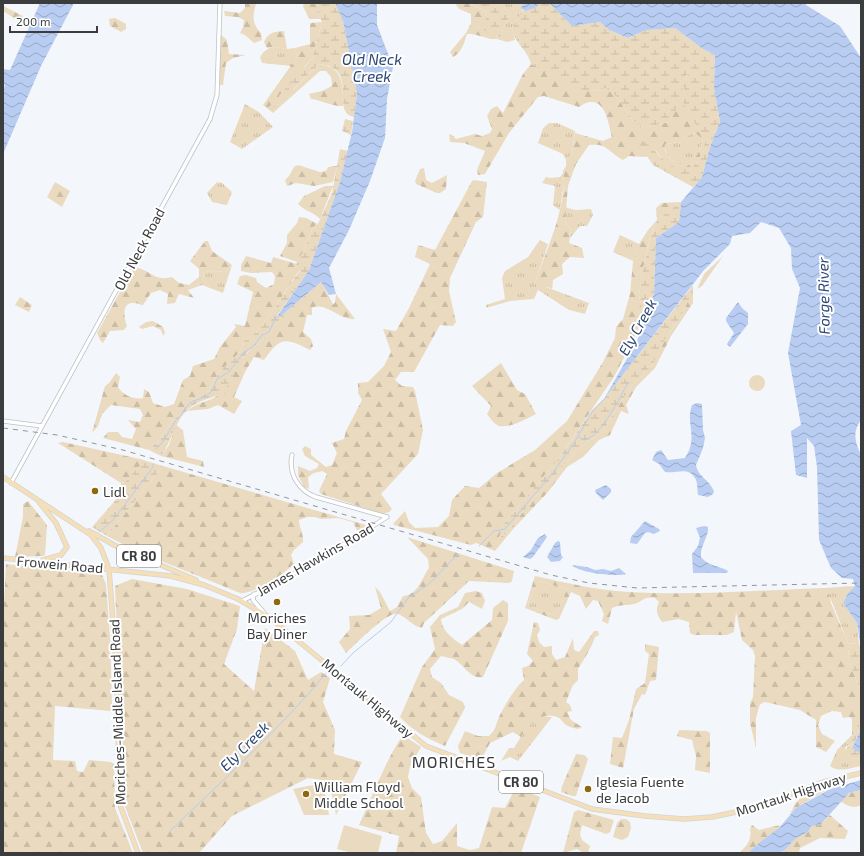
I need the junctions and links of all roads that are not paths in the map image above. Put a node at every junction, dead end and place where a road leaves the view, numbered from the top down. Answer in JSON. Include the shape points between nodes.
{"nodes":[{"id":1,"x":220,"y":3,"type":"edge"},
{"id":2,"x":3,"y":421,"type":"edge"},
{"id":3,"x":42,"y":426,"type":"junction"},
{"id":4,"x":292,"y":455,"type":"dead end"},
{"id":5,"x":3,"y":477,"type":"edge"},
{"id":6,"x":11,"y":483,"type":"junction"},
{"id":7,"x":36,"y":498,"type":"junction"},
{"id":8,"x":70,"y":521,"type":"junction"},
{"id":9,"x":3,"y":558,"type":"edge"},
{"id":10,"x":35,"y":561,"type":"junction"},
{"id":11,"x":109,"y":569,"type":"junction"},
{"id":12,"x":210,"y":587,"type":"junction"},
{"id":13,"x":254,"y":594,"type":"junction"},
{"id":14,"x":242,"y":601,"type":"junction"},
{"id":15,"x":265,"y":614,"type":"junction"},
{"id":16,"x":861,"y":773,"type":"edge"},
{"id":17,"x":138,"y":853,"type":"edge"}],
"edges":[{"from":1,"to":3,"type":"street","name":"Old Neck Road","via":[[217,95],[210,119]]},
{"from":2,"to":3,"type":"street"},
{"from":3,"to":6,"type":"street","name":"Old Neck Road"},
{"from":4,"to":13,"type":"street","name":"James Hawkins Road","via":[[293,476],[306,492],[387,517],[361,536]]},
{"from":5,"to":6,"type":"main road","number":"CR 80"},
{"from":6,"to":7,"type":"main road","number":"CR 80"},
{"from":7,"to":8,"type":"main road","number":"CR 80"},
{"from":7,"to":10,"type":"main road","via":[[56,523],[67,547],[64,553],[57,557]]},
{"from":8,"to":11,"type":"main road","number":"CR 80","via":[[98,542]]},
{"from":8,"to":12,"type":"main road","number":"CR 80","via":[[116,546]]},
{"from":9,"to":10,"type":"main road","name":"Frowein Road"},
{"from":10,"to":11,"type":"main road","name":"Frowein Road"},
{"from":11,"to":12,"type":"main road","name":"Frowein Road","number":"CR 80","via":[[170,576]]},
{"from":11,"to":17,"type":"main road","name":"Moriches-Middle Island Road","via":[[116,663],[120,805]]},
{"from":12,"to":14,"type":"main road","name":"Montauk Highway","number":"CR 80"},
{"from":13,"to":14,"type":"street","name":"James Hawkins Road"},
{"from":13,"to":15,"type":"street","via":[[253,600]]},
{"from":14,"to":15,"type":"main road","name":"Montauk Highway","number":"CR 80"},
{"from":15,"to":16,"type":"main road","name":"Montauk Highway","number":"CR 80","via":[[426,746],[592,809],[684,819],[712,817],[755,808],[823,782]]}]}
